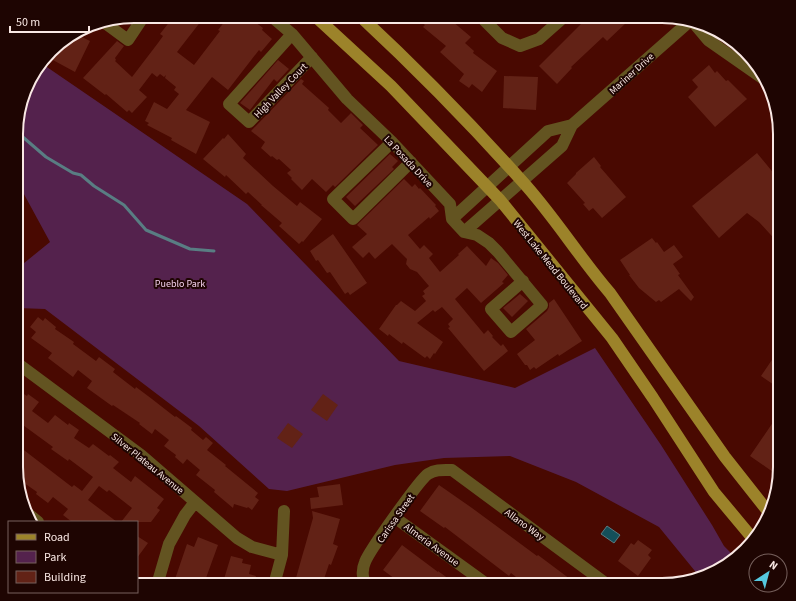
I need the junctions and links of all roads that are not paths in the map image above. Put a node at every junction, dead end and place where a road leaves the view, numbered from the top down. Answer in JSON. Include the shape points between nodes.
{"nodes":[{"id":1,"x":139,"y":23,"type":"edge"},
{"id":2,"x":279,"y":23,"type":"edge"},
{"id":3,"x":323,"y":23,"type":"edge"},
{"id":4,"x":367,"y":23,"type":"edge"},
{"id":5,"x":487,"y":23,"type":"edge"},
{"id":6,"x":557,"y":23,"type":"edge"},
{"id":7,"x":109,"y":26,"type":"edge"},
{"id":8,"x":686,"y":26,"type":"edge"},
{"id":9,"x":698,"y":29,"type":"edge"},
{"id":10,"x":292,"y":34,"type":"junction"},
{"id":11,"x":312,"y":57,"type":"junction"},
{"id":12,"x":754,"y":72,"type":"edge"},
{"id":13,"x":572,"y":125,"type":"junction"},
{"id":14,"x":392,"y":142,"type":"junction"},
{"id":15,"x":410,"y":162,"type":"junction"},
{"id":16,"x":509,"y":167,"type":"junction"},
{"id":17,"x":522,"y":180,"type":"junction"},
{"id":18,"x":487,"y":187,"type":"junction"},
{"id":19,"x":500,"y":200,"type":"junction"},
{"id":20,"x":452,"y":219,"type":"junction"},
{"id":21,"x":464,"y":232,"type":"junction"},
{"id":22,"x":522,"y":281,"type":"junction"},
{"id":23,"x":23,"y":368,"type":"edge"},
{"id":24,"x":439,"y":469,"type":"joint"},
{"id":25,"x":195,"y":502,"type":"junction"},
{"id":26,"x":765,"y":508,"type":"edge"},
{"id":27,"x":284,"y":511,"type":"dead end"},
{"id":28,"x":394,"y":517,"type":"junction"},
{"id":29,"x":749,"y":535,"type":"edge"},
{"id":30,"x":282,"y":555,"type":"junction"},
{"id":31,"x":159,"y":578,"type":"edge"},
{"id":32,"x":276,"y":578,"type":"edge"},
{"id":33,"x":365,"y":578,"type":"edge"},
{"id":34,"x":478,"y":578,"type":"edge"},
{"id":35,"x":599,"y":578,"type":"edge"}],
"edges":[{"from":1,"to":7,"type":"street","via":[[128,40]]},
{"from":2,"to":10,"type":"street","name":"La Posada Drive"},
{"from":3,"to":18,"type":"main road","name":"West Lake Mead Boulevard","via":[[391,86]]},
{"from":4,"to":16,"type":"main road","via":[[411,64]]},
{"from":5,"to":6,"type":"street","via":[[502,38],[520,46],[539,39]]},
{"from":8,"to":13,"type":"street","name":"Mariner Drive"},
{"from":9,"to":12,"type":"street","via":[[708,40]]},
{"from":10,"to":11,"type":"street","name":"La Posada Drive"},
{"from":10,"to":11,"type":"street","name":"High Valley Court","via":[[229,104],[249,122]]},
{"from":11,"to":14,"type":"street","name":"La Posada Drive","via":[[347,98]]},
{"from":13,"to":16,"type":"street","name":"Mariner Drive","via":[[548,131]]},
{"from":13,"to":17,"type":"street","name":"Mariner Drive","via":[[562,146]]},
{"from":14,"to":15,"type":"street","name":"La Posada Drive"},
{"from":14,"to":15,"type":"street","via":[[333,199],[353,219]]},
{"from":15,"to":20,"type":"street","name":"La Posada Drive","via":[[450,204]]},
{"from":16,"to":17,"type":"main road"},
{"from":16,"to":18,"type":"street","name":"Mariner Drive"},
{"from":17,"to":19,"type":"street","name":"Mariner Drive"},
{"from":17,"to":26,"type":"main road","via":[[610,293],[725,457]]},
{"from":18,"to":19,"type":"main road","name":"West Lake Mead Boulevard"},
{"from":18,"to":20,"type":"street","name":"Mariner Drive"},
{"from":19,"to":21,"type":"street","name":"Mariner Drive"},
{"from":19,"to":29,"type":"main road","name":"West Lake Mead Boulevard","via":[[612,338],[714,492]]},
{"from":20,"to":21,"type":"street","name":"La Posada Drive"},
{"from":21,"to":22,"type":"street","name":"La Posada Drive","via":[[477,235],[489,243]]},
{"from":22,"to":22,"type":"street","name":"La Posada Drive","via":[[491,309],[511,332],[542,305]]},
{"from":23,"to":25,"type":"street","name":"Silver Plateau Avenue","via":[[141,455]]},
{"from":24,"to":28,"type":"street","name":"Carissa Street","via":[[427,475]]},
{"from":24,"to":35,"type":"street","name":"Allano Way","via":[[452,470]]},
{"from":25,"to":30,"type":"street","name":"Silver Plateau Avenue","via":[[237,538],[252,547]]},
{"from":25,"to":31,"type":"street","via":[[169,544]]},
{"from":27,"to":30,"type":"street"},
{"from":28,"to":33,"type":"street","name":"Carissa Street","via":[[366,560]]},
{"from":28,"to":34,"type":"street","name":"Almeria Avenue"},
{"from":30,"to":32,"type":"street"}]}
